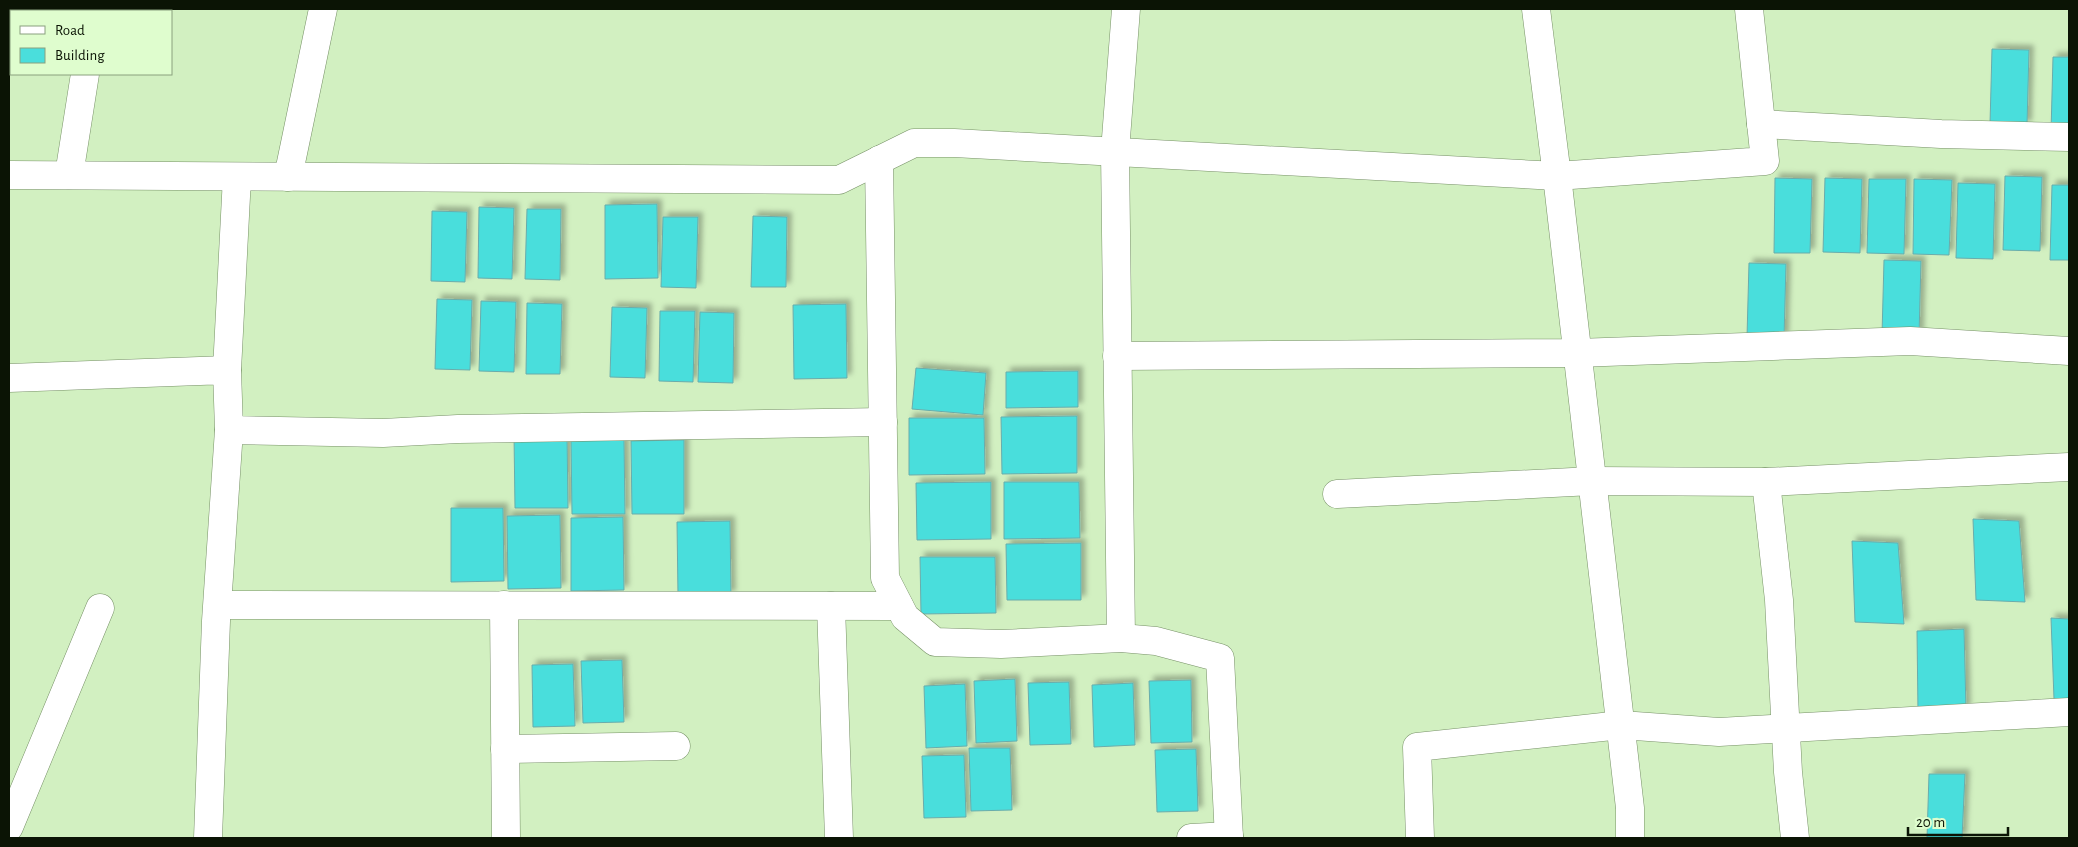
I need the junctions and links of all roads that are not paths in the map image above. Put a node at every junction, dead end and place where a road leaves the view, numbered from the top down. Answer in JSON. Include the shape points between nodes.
{"nodes":[{"id":1,"x":322,"y":9,"type":"edge"},
{"id":2,"x":1126,"y":9,"type":"edge"},
{"id":3,"x":1536,"y":9,"type":"edge"},
{"id":4,"x":1749,"y":9,"type":"edge"},
{"id":5,"x":85,"y":75,"type":"edge"},
{"id":6,"x":1761,"y":124,"type":"junction"},
{"id":7,"x":2069,"y":137,"type":"edge"},
{"id":8,"x":1115,"y":151,"type":"junction"},
{"id":9,"x":879,"y":160,"type":"junction"},
{"id":10,"x":9,"y":175,"type":"edge"},
{"id":11,"x":69,"y":175,"type":"junction"},
{"id":12,"x":1556,"y":176,"type":"junction"},
{"id":13,"x":237,"y":177,"type":"junction"},
{"id":14,"x":288,"y":177,"type":"junction"},
{"id":15,"x":2069,"y":350,"type":"edge"},
{"id":16,"x":1577,"y":352,"type":"junction"},
{"id":17,"x":1117,"y":356,"type":"junction"},
{"id":18,"x":227,"y":370,"type":"junction"},
{"id":19,"x":9,"y":378,"type":"edge"},
{"id":20,"x":883,"y":422,"type":"junction"},
{"id":21,"x":229,"y":430,"type":"junction"},
{"id":22,"x":2069,"y":468,"type":"edge"},
{"id":23,"x":1592,"y":481,"type":"junction"},
{"id":24,"x":1766,"y":482,"type":"junction"},
{"id":25,"x":1337,"y":494,"type":"dead end"},
{"id":26,"x":218,"y":605,"type":"junction"},
{"id":27,"x":504,"y":606,"type":"junction"},
{"id":28,"x":831,"y":606,"type":"junction"},
{"id":29,"x":900,"y":606,"type":"junction"},
{"id":30,"x":100,"y":608,"type":"dead end"},
{"id":31,"x":1121,"y":638,"type":"junction"},
{"id":32,"x":2069,"y":712,"type":"edge"},
{"id":33,"x":1620,"y":725,"type":"junction"},
{"id":34,"x":1786,"y":728,"type":"junction"},
{"id":35,"x":676,"y":746,"type":"dead end"},
{"id":36,"x":505,"y":749,"type":"junction"},
{"id":37,"x":9,"y":827,"type":"edge"},
{"id":38,"x":1229,"y":837,"type":"edge"},
{"id":39,"x":208,"y":838,"type":"edge"},
{"id":40,"x":506,"y":838,"type":"edge"},
{"id":41,"x":839,"y":838,"type":"edge"},
{"id":42,"x":1191,"y":838,"type":"edge"},
{"id":43,"x":1420,"y":838,"type":"edge"},
{"id":44,"x":1630,"y":838,"type":"edge"},
{"id":45,"x":1795,"y":838,"type":"edge"}],
"edges":[{"from":1,"to":14,"type":"street"},
{"from":2,"to":8,"type":"street"},
{"from":3,"to":12,"type":"street"},
{"from":4,"to":6,"type":"street"},
{"from":5,"to":11,"type":"street"},
{"from":6,"to":7,"type":"street"},
{"from":6,"to":12,"type":"street","via":[[1765,161]]},
{"from":8,"to":9,"type":"street","via":[[954,142],[914,143]]},
{"from":8,"to":12,"type":"street"},
{"from":8,"to":17,"type":"street"},
{"from":9,"to":14,"type":"street","via":[[839,180]]},
{"from":9,"to":20,"type":"street"},
{"from":10,"to":11,"type":"street"},
{"from":11,"to":13,"type":"street"},
{"from":12,"to":16,"type":"street"},
{"from":13,"to":14,"type":"street"},
{"from":13,"to":18,"type":"street"},
{"from":15,"to":16,"type":"street","via":[[1910,341]]},
{"from":16,"to":17,"type":"street"},
{"from":16,"to":23,"type":"street"},
{"from":17,"to":31,"type":"street"},
{"from":18,"to":19,"type":"street"},
{"from":18,"to":21,"type":"street"},
{"from":20,"to":21,"type":"street","via":[[383,433]]},
{"from":20,"to":29,"type":"street","via":[[885,578]]},
{"from":21,"to":26,"type":"street"},
{"from":22,"to":24,"type":"street"},
{"from":23,"to":24,"type":"street"},
{"from":23,"to":25,"type":"street"},
{"from":23,"to":33,"type":"street"},
{"from":24,"to":34,"type":"street","via":[[1779,600]]},
{"from":26,"to":27,"type":"street"},
{"from":26,"to":39,"type":"street"},
{"from":27,"to":28,"type":"street"},
{"from":27,"to":36,"type":"street"},
{"from":28,"to":29,"type":"street"},
{"from":28,"to":41,"type":"street"},
{"from":29,"to":31,"type":"street","via":[[905,617],[935,642],[1001,644]]},
{"from":30,"to":37,"type":"street"},
{"from":31,"to":38,"type":"street","via":[[1156,641],[1220,658]]},
{"from":32,"to":34,"type":"street"},
{"from":33,"to":34,"type":"street","via":[[1720,732]]},
{"from":33,"to":43,"type":"street","via":[[1417,747]]},
{"from":33,"to":44,"type":"street","via":[[1630,808]]},
{"from":34,"to":45,"type":"street"},
{"from":35,"to":36,"type":"street"},
{"from":36,"to":40,"type":"street"},
{"from":38,"to":42,"type":"street"}]}
